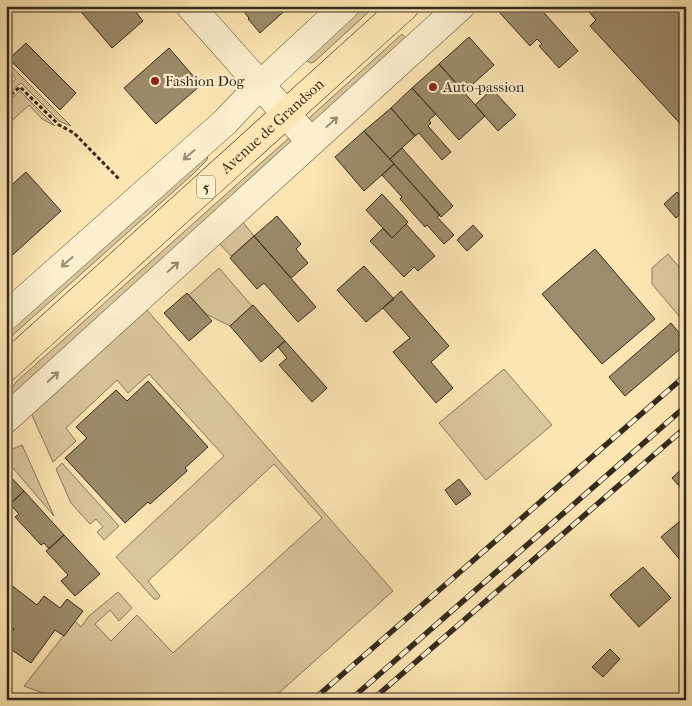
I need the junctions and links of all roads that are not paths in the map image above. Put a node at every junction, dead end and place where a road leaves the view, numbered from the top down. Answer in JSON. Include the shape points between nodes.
{"nodes":[{"id":1,"x":190,"y":6,"type":"edge"},
{"id":2,"x":345,"y":6,"type":"edge"},
{"id":3,"x":405,"y":6,"type":"edge"},
{"id":4,"x":461,"y":6,"type":"edge"},
{"id":5,"x":260,"y":85,"type":"junction"},
{"id":6,"x":286,"y":114,"type":"junction"},
{"id":7,"x":311,"y":142,"type":"junction"},
{"id":8,"x":6,"y":316,"type":"edge"},
{"id":9,"x":6,"y":367,"type":"edge"},
{"id":10,"x":10,"y":410,"type":"edge"}],
"edges":[{"from":1,"to":5,"type":"street"},
{"from":2,"to":5,"type":"street"},
{"from":3,"to":6,"type":"main road","name":"Avenue de Grandson","number":"5"},
{"from":7,"to":4,"type":"street","one_way":true},
{"from":5,"to":6,"type":"street"},
{"from":5,"to":8,"type":"street","one_way":true,"via":[[225,122]]},
{"from":6,"to":7,"type":"street"},
{"from":6,"to":9,"type":"main road","name":"Avenue de Grandson","number":"5"},
{"from":10,"to":7,"type":"street","one_way":true}]}
